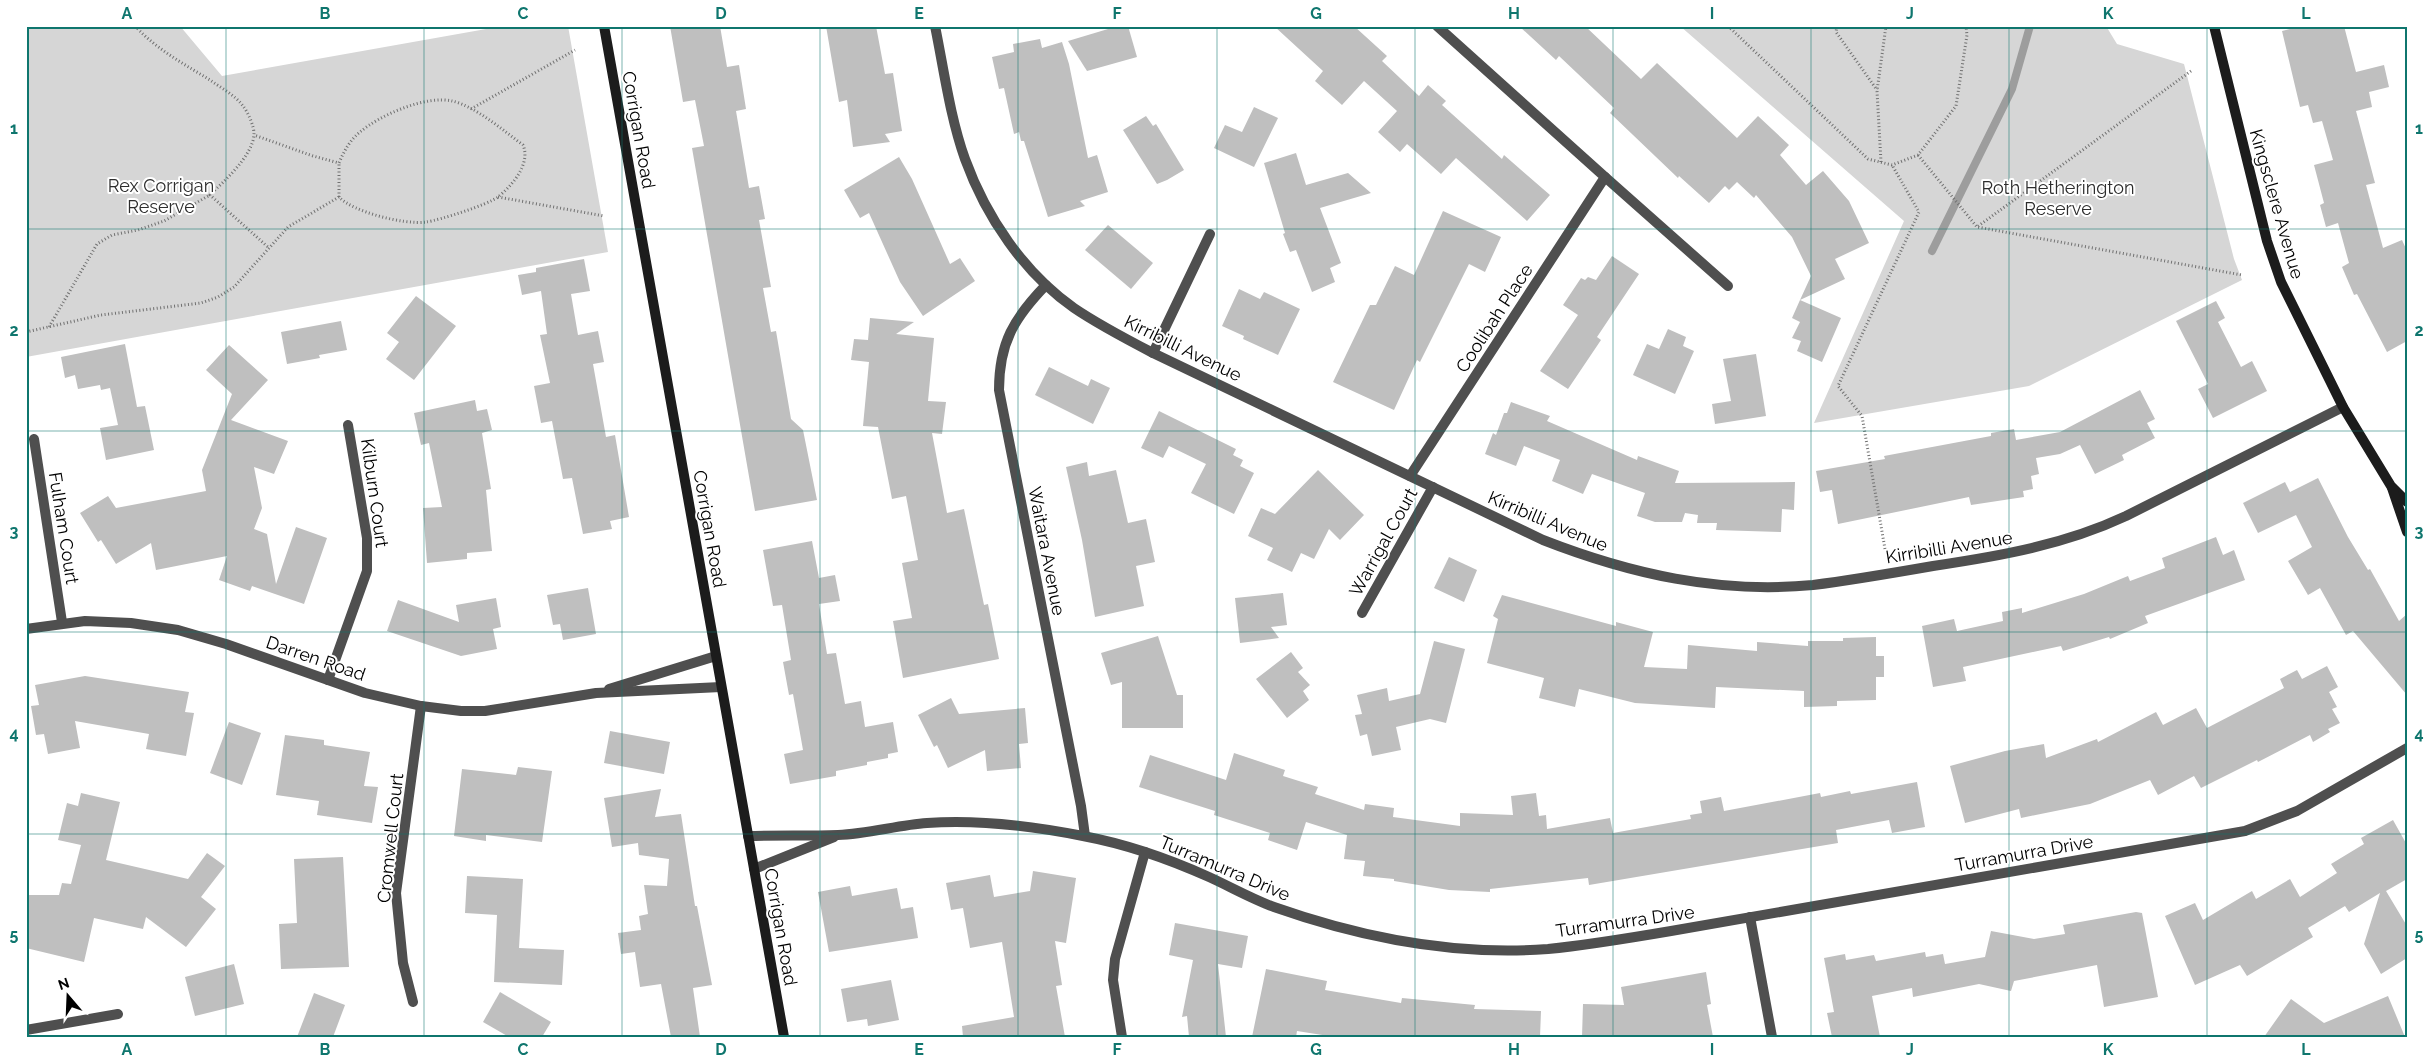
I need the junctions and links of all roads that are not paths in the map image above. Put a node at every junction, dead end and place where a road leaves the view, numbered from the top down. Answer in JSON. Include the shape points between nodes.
{"nodes":[{"id":1,"x":604,"y":26,"type":"edge"},
{"id":2,"x":935,"y":26,"type":"edge"},
{"id":3,"x":1438,"y":26,"type":"edge"},
{"id":4,"x":2214,"y":26,"type":"edge"},
{"id":5,"x":1605,"y":177,"type":"junction"},
{"id":6,"x":1210,"y":234,"type":"dead end"},
{"id":7,"x":1046,"y":285,"type":"junction"},
{"id":8,"x":1728,"y":286,"type":"dead end"},
{"id":9,"x":1153,"y":353,"type":"junction"},
{"id":10,"x":2343,"y":407,"type":"junction"},
{"id":11,"x":348,"y":425,"type":"dead end"},
{"id":12,"x":34,"y":439,"type":"dead end"},
{"id":13,"x":1410,"y":476,"type":"junction"},
{"id":14,"x":2391,"y":486,"type":"junction"},
{"id":15,"x":1433,"y":487,"type":"junction"},
{"id":16,"x":2407,"y":502,"type":"edge"},
{"id":17,"x":2407,"y":532,"type":"edge"},
{"id":18,"x":1362,"y":613,"type":"dead end"},
{"id":19,"x":62,"y":622,"type":"junction"},
{"id":20,"x":26,"y":629,"type":"edge"},
{"id":21,"x":716,"y":656,"type":"junction"},
{"id":22,"x":328,"y":680,"type":"junction"},
{"id":23,"x":721,"y":687,"type":"junction"},
{"id":24,"x":596,"y":693,"type":"junction"},
{"id":25,"x":420,"y":706,"type":"junction"},
{"id":26,"x":2407,"y":748,"type":"edge"},
{"id":27,"x":840,"y":835,"type":"junction"},
{"id":28,"x":748,"y":836,"type":"junction"},
{"id":29,"x":1084,"y":836,"type":"junction"},
{"id":30,"x":1145,"y":852,"type":"junction"},
{"id":31,"x":754,"y":869,"type":"junction"},
{"id":32,"x":1750,"y":917,"type":"junction"},
{"id":33,"x":413,"y":1002,"type":"dead end"},
{"id":34,"x":118,"y":1014,"type":"dead end"},
{"id":35,"x":26,"y":1030,"type":"edge"},
{"id":36,"x":784,"y":1037,"type":"edge"},
{"id":37,"x":1122,"y":1037,"type":"edge"},
{"id":38,"x":1772,"y":1037,"type":"edge"}],
"edges":[{"from":1,"to":21,"type":"main road","name":"Corrigan Road"},
{"from":2,"to":7,"type":"street","name":"Kirribilli Avenue","via":[[957,131],[978,190],[1010,245]]},
{"from":3,"to":5,"type":"street"},
{"from":4,"to":10,"type":"main road","name":"Kingsclere Avenue","via":[[2267,241],[2281,282]]},
{"from":5,"to":8,"type":"street"},
{"from":5,"to":13,"type":"street","name":"Coolibah Place"},
{"from":6,"to":9,"type":"street"},
{"from":7,"to":9,"type":"street","name":"Kirribilli Avenue","via":[[1073,307]]},
{"from":7,"to":29,"type":"street","name":"Waitara Avenue","via":[[1015,322],[1007,338],[1002,353],[999,390],[1081,806]]},
{"from":9,"to":13,"type":"street","name":"Kirribilli Avenue"},
{"from":10,"to":14,"type":"main road","name":"Kingsclere Avenue"},
{"from":10,"to":15,"type":"street","name":"Kirribilli Avenue","via":[[2126,516],[2075,537],[2004,555],[1812,585],[1754,587],[1647,575],[1543,540]]},
{"from":11,"to":22,"type":"street","name":"Kilburn Court","via":[[366,538],[367,571]]},
{"from":12,"to":19,"type":"street","name":"Fulham Court"},
{"from":13,"to":15,"type":"street","name":"Kirribilli Avenue"},
{"from":14,"to":16,"type":"main road","name":"Kingsclere Avenue"},
{"from":14,"to":17,"type":"main road","name":"Kingsclere Avenue"},
{"from":15,"to":18,"type":"street","name":"Warrigal Court"},
{"from":19,"to":20,"type":"street","name":"Darren Road"},
{"from":19,"to":22,"type":"street","name":"Darren Road","via":[[131,623],[178,630]]},
{"from":21,"to":23,"type":"main road","name":"Corrigan Road"},
{"from":21,"to":24,"type":"street","name":"Darren Road"},
{"from":22,"to":25,"type":"street","name":"Darren Road"},
{"from":23,"to":24,"type":"street","name":"Darren Road"},
{"from":23,"to":28,"type":"main road","name":"Corrigan Road"},
{"from":24,"to":25,"type":"street","name":"Darren Road","via":[[485,711]]},
{"from":25,"to":33,"type":"street","name":"Cromwell Court","via":[[396,893],[403,963]]},
{"from":26,"to":32,"type":"street","name":"Turramurra Drive","via":[[2297,811],[2245,831]]},
{"from":27,"to":28,"type":"street","name":"Turramurra Drive"},
{"from":27,"to":29,"type":"street","name":"Turramurra Drive","via":[[911,824],[977,822]]},
{"from":27,"to":31,"type":"street","name":"Turramurra Drive"},
{"from":28,"to":31,"type":"main road","name":"Corrigan Road"},
{"from":29,"to":30,"type":"street","name":"Turramurra Drive"},
{"from":30,"to":32,"type":"street","name":"Turramurra Drive","via":[[1319,923],[1378,938],[1432,946],[1547,949]]},
{"from":30,"to":37,"type":"street","via":[[1115,959],[1113,980]]},
{"from":31,"to":36,"type":"main road","name":"Corrigan Road"},
{"from":32,"to":38,"type":"street"},
{"from":34,"to":35,"type":"street"}]}
